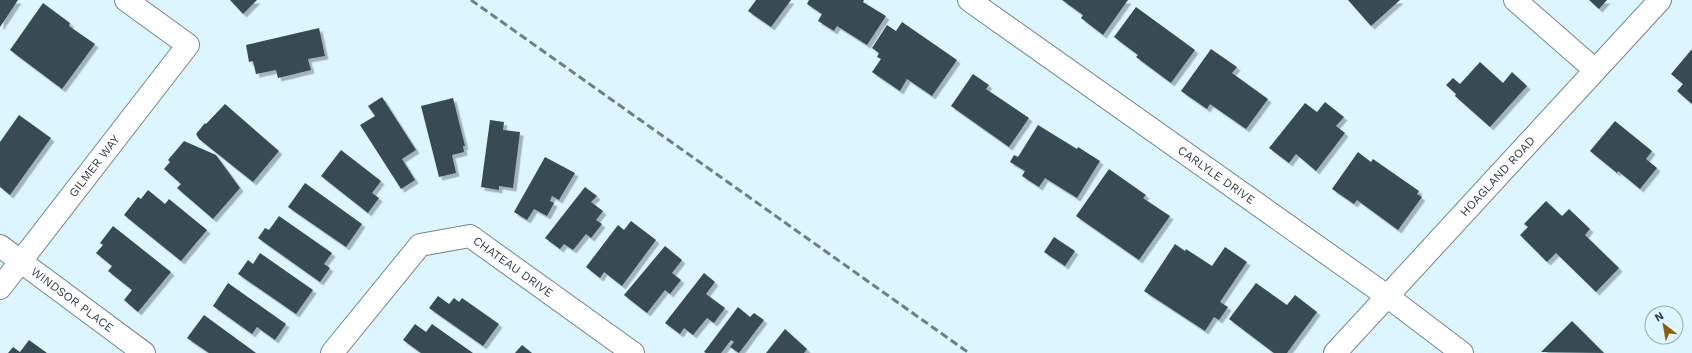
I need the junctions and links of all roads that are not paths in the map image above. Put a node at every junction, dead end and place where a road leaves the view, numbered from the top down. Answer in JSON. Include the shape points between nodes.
{"nodes":[{"id":1,"x":126,"y":0,"type":"edge"},
{"id":2,"x":969,"y":0,"type":"edge"},
{"id":3,"x":1515,"y":0,"type":"edge"},
{"id":4,"x":1660,"y":0,"type":"edge"},
{"id":5,"x":1595,"y":70,"type":"junction"},
{"id":6,"x":0,"y":246,"type":"edge"},
{"id":7,"x":21,"y":261,"type":"junction"},
{"id":8,"x":0,"y":288,"type":"edge"},
{"id":9,"x":1387,"y":296,"type":"junction"},
{"id":10,"x":144,"y":353,"type":"edge"},
{"id":11,"x":332,"y":353,"type":"edge"},
{"id":12,"x":633,"y":353,"type":"edge"},
{"id":13,"x":1335,"y":353,"type":"edge"},
{"id":14,"x":1462,"y":353,"type":"edge"}],
"edges":[{"from":1,"to":7,"type":"street","name":"GILMER WAY","via":[[188,44]]},
{"from":2,"to":9,"type":"street","name":"CARLYLE DRIVE"},
{"from":3,"to":5,"type":"street"},
{"from":4,"to":5,"type":"street","name":"HOAGLAND ROAD"},
{"from":5,"to":9,"type":"street","name":"HOAGLAND ROAD"},
{"from":6,"to":7,"type":"street","name":"WINDSOR PLACE"},
{"from":7,"to":8,"type":"street","name":"GILMER WAY"},
{"from":7,"to":10,"type":"street","name":"WINDSOR PLACE"},
{"from":9,"to":13,"type":"street","name":"HOAGLAND ROAD"},
{"from":9,"to":14,"type":"street","name":"CARLYLE DRIVE"},
{"from":11,"to":12,"type":"street","name":"CHATEAU DRIVE","via":[[420,245],[470,236]]}]}
